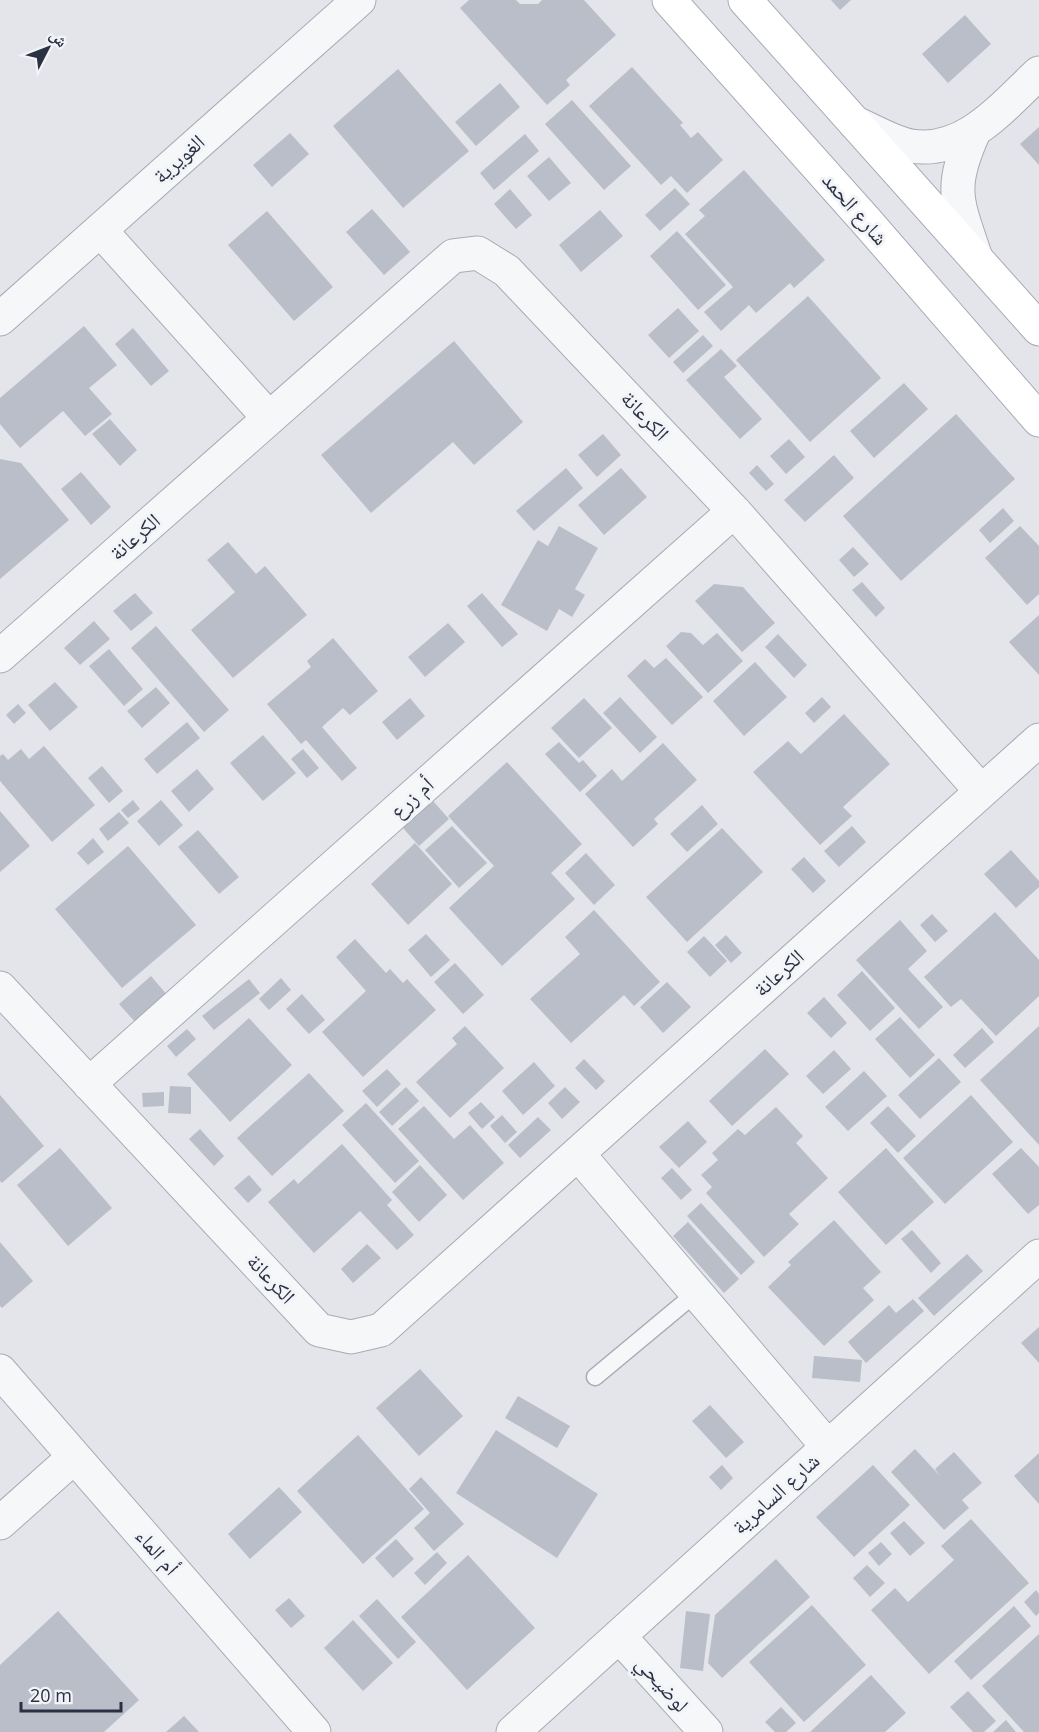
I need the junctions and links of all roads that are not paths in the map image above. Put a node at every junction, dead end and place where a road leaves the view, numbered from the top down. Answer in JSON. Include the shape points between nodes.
{"nodes":[{"id":1,"x":669,"y":0,"type":"edge"},
{"id":2,"x":745,"y":0,"type":"edge"},
{"id":3,"x":352,"y":2,"type":"edge"},
{"id":4,"x":1039,"y":73,"type":"edge"},
{"id":5,"x":855,"y":123,"type":"junction"},
{"id":6,"x":974,"y":132,"type":"junction"},
{"id":7,"x":100,"y":230,"type":"junction"},
{"id":8,"x":976,"y":258,"type":"junction"},
{"id":9,"x":0,"y":319,"type":"edge"},
{"id":10,"x":1039,"y":329,"type":"edge"},
{"id":11,"x":270,"y":418,"type":"junction"},
{"id":12,"x":1039,"y":420,"type":"edge"},
{"id":13,"x":734,"y":511,"type":"junction"},
{"id":14,"x":0,"y":656,"type":"edge"},
{"id":15,"x":1039,"y":740,"type":"edge"},
{"id":16,"x":981,"y":791,"type":"junction"},
{"id":17,"x":0,"y":988,"type":"edge"},
{"id":18,"x":90,"y":1084,"type":"junction"},
{"id":19,"x":578,"y":1154,"type":"junction"},
{"id":20,"x":1039,"y":1256,"type":"edge"},
{"id":21,"x":696,"y":1293,"type":"junction"},
{"id":22,"x":0,"y":1371,"type":"edge"},
{"id":23,"x":595,"y":1377,"type":"dead end"},
{"id":24,"x":828,"y":1447,"type":"junction"},
{"id":25,"x":74,"y":1456,"type":"junction"},
{"id":26,"x":0,"y":1522,"type":"edge"},
{"id":27,"x":619,"y":1636,"type":"junction"},
{"id":28,"x":314,"y":1732,"type":"edge"},
{"id":29,"x":513,"y":1732,"type":"edge"},
{"id":30,"x":706,"y":1732,"type":"edge"}],
"edges":[{"from":1,"to":12,"type":"street","name":"شارع الحمد"},
{"from":2,"to":5,"type":"street"},
{"from":3,"to":7,"type":"street","name":"الغويرية"},
{"from":4,"to":6,"type":"street"},
{"from":5,"to":6,"type":"street","via":[[910,146],[946,144]]},
{"from":5,"to":8,"type":"street"},
{"from":6,"to":8,"type":"street","via":[[960,163],[956,199]]},
{"from":7,"to":9,"type":"street","name":"الغويرية"},
{"from":7,"to":11,"type":"street"},
{"from":8,"to":10,"type":"street"},
{"from":11,"to":13,"type":"street","name":"الكرعانة","via":[[453,256],[478,253],[507,271]]},
{"from":11,"to":14,"type":"street","name":"الكرعانة"},
{"from":13,"to":16,"type":"street","name":"الكرعانة"},
{"from":13,"to":18,"type":"street","name":"أم زرع"},
{"from":15,"to":16,"type":"street","name":"الكرعانة"},
{"from":16,"to":19,"type":"street","name":"الكرعانة"},
{"from":17,"to":18,"type":"street","name":"الكرعانة"},
{"from":18,"to":19,"type":"street","name":"الكرعانة","via":[[319,1330],[351,1337],[381,1330]]},
{"from":19,"to":21,"type":"street"},
{"from":20,"to":24,"type":"street","name":"شارع السامرية"},
{"from":21,"to":23,"type":"lane"},
{"from":21,"to":24,"type":"street"},
{"from":22,"to":25,"type":"street","name":"أم الماء"},
{"from":24,"to":27,"type":"street","name":"شارع السامرية"},
{"from":25,"to":26,"type":"street"},
{"from":25,"to":28,"type":"street","name":"أم الماء"},
{"from":27,"to":29,"type":"street","name":"شارع السامرية"},
{"from":27,"to":30,"type":"street","name":"لوضيحي"}]}
